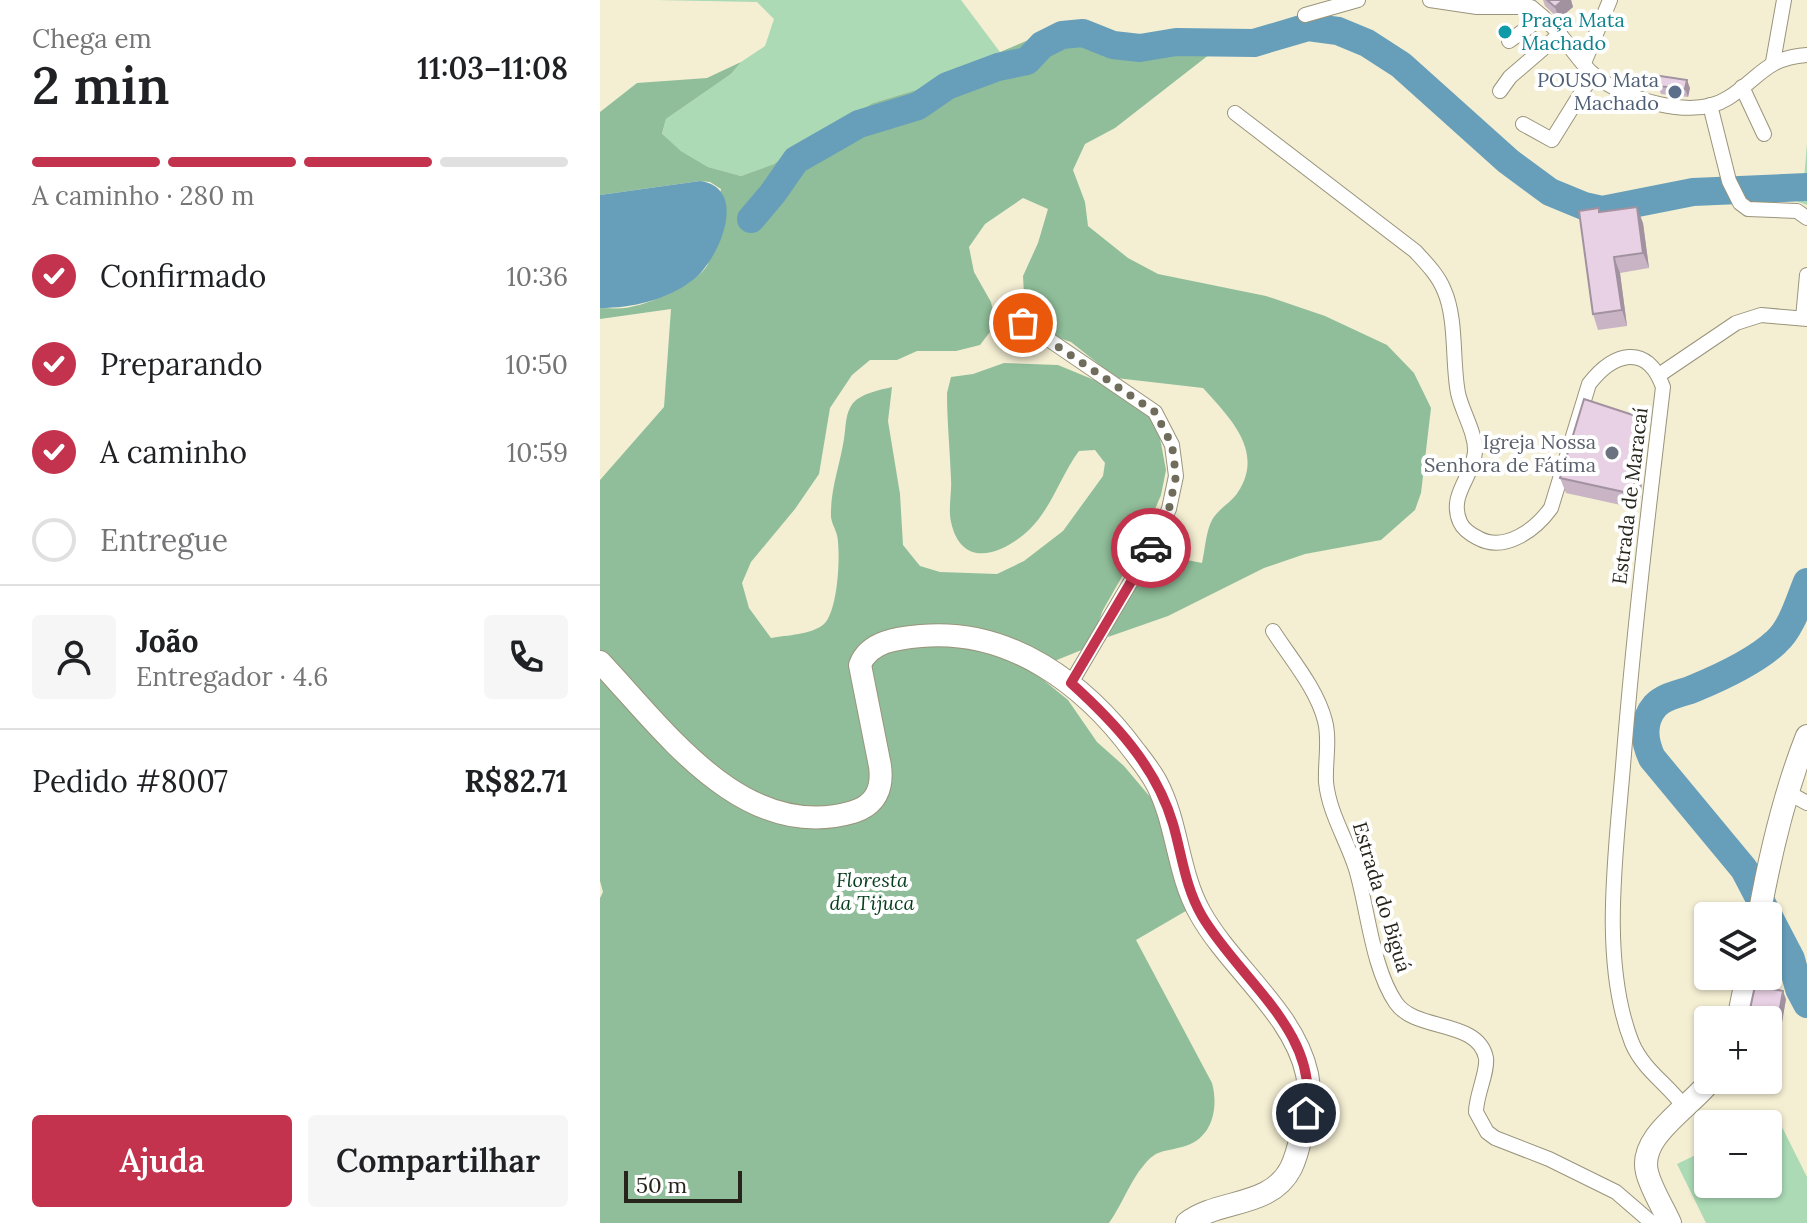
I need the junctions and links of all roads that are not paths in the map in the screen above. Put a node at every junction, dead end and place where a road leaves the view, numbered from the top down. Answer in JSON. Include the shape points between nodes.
{"nodes":[{"id":1,"x":1358,"y":0,"type":"edge"},
{"id":2,"x":1430,"y":0,"type":"edge"},
{"id":3,"x":1610,"y":0,"type":"edge"},
{"id":4,"x":1784,"y":0,"type":"edge"},
{"id":5,"x":1537,"y":8,"type":"edge"},
{"id":6,"x":1305,"y":15,"type":"dead end"},
{"id":7,"x":1560,"y":34,"type":"junction"},
{"id":8,"x":1509,"y":41,"type":"dead end"},
{"id":9,"x":1807,"y":55,"type":"edge"},
{"id":10,"x":1773,"y":62,"type":"junction"},
{"id":11,"x":1588,"y":65,"type":"junction"},
{"id":12,"x":1742,"y":87,"type":"junction"},
{"id":13,"x":1500,"y":91,"type":"dead end"},
{"id":14,"x":1710,"y":105,"type":"junction"},
{"id":15,"x":1235,"y":113,"type":"dead end"},
{"id":16,"x":1523,"y":124,"type":"dead end"},
{"id":17,"x":1764,"y":134,"type":"dead end"},
{"id":18,"x":1807,"y":218,"type":"edge"},
{"id":19,"x":1807,"y":275,"type":"edge"},
{"id":20,"x":1004,"y":309,"type":"dead end"},
{"id":21,"x":1805,"y":319,"type":"edge"},
{"id":22,"x":1659,"y":375,"type":"junction"},
{"id":23,"x":1273,"y":631,"type":"dead end"},
{"id":24,"x":600,"y":662,"type":"edge"},
{"id":25,"x":1071,"y":683,"type":"junction"},
{"id":26,"x":1807,"y":736,"type":"edge"},
{"id":27,"x":1797,"y":798,"type":"edge"},
{"id":28,"x":1761,"y":902,"type":"edge"},
{"id":29,"x":1698,"y":1094,"type":"edge"},
{"id":30,"x":1685,"y":1108,"type":"junction"},
{"id":31,"x":1187,"y":1223,"type":"edge"},
{"id":32,"x":1652,"y":1223,"type":"edge"},
{"id":33,"x":1670,"y":1223,"type":"edge"}],
"edges":[{"from":1,"to":6,"type":"street"},
{"from":2,"to":5,"type":"street"},
{"from":3,"to":11,"type":"street"},
{"from":4,"to":10,"type":"street"},
{"from":5,"to":7,"type":"street"},
{"from":5,"to":8,"type":"street"},
{"from":7,"to":11,"type":"street"},
{"from":7,"to":13,"type":"street"},
{"from":9,"to":10,"type":"street"},
{"from":10,"to":12,"type":"street"},
{"from":11,"to":14,"type":"street","via":[[1627,93],[1654,103],[1688,109]]},
{"from":11,"to":16,"type":"street","via":[[1549,139]]},
{"from":12,"to":14,"type":"street"},
{"from":12,"to":17,"type":"street"},
{"from":14,"to":18,"type":"street","via":[[1738,199],[1748,209],[1797,211]]},
{"from":15,"to":22,"type":"street","via":[[1415,251],[1446,292],[1459,396],[1475,443],[1457,502],[1460,523],[1470,534],[1500,542],[1542,520],[1551,508],[1589,384],[1599,370],[1631,356],[1648,361]]},
{"from":19,"to":21,"type":"street"},
{"from":20,"to":25,"type":"street","via":[[1155,412],[1172,445],[1176,476],[1169,509]]},
{"from":21,"to":22,"type":"street","via":[[1761,315],[1736,323]]},
{"from":22,"to":30,"type":"street","name":"Estrada de Maracaí","via":[[1663,387],[1636,607],[1619,817],[1615,937],[1620,995],[1632,1041],[1641,1061]]},
{"from":23,"to":32,"type":"street","name":"Estrada do Biguá","via":[[1319,703],[1326,724],[1329,797],[1360,881],[1374,950],[1396,1004],[1415,1019],[1463,1032],[1483,1051],[1486,1060],[1476,1112],[1487,1132],[1616,1192]]},
{"from":24,"to":25,"type":"street","via":[[707,773],[745,799],[794,817],[834,818],[860,810],[880,792],[880,766],[860,665],[872,647],[906,637],[960,636],[1019,652]]},
{"from":25,"to":31,"type":"street","via":[[1108,717],[1155,781],[1194,901],[1222,947],[1293,1037],[1308,1076],[1306,1113],[1290,1171],[1261,1195]]},
{"from":26,"to":27,"type":"street"},
{"from":27,"to":28,"type":"street","via":[[1768,867]]},
{"from":29,"to":30,"type":"street"},
{"from":30,"to":33,"type":"street","via":[[1653,1138],[1646,1155],[1648,1176]]}]}
